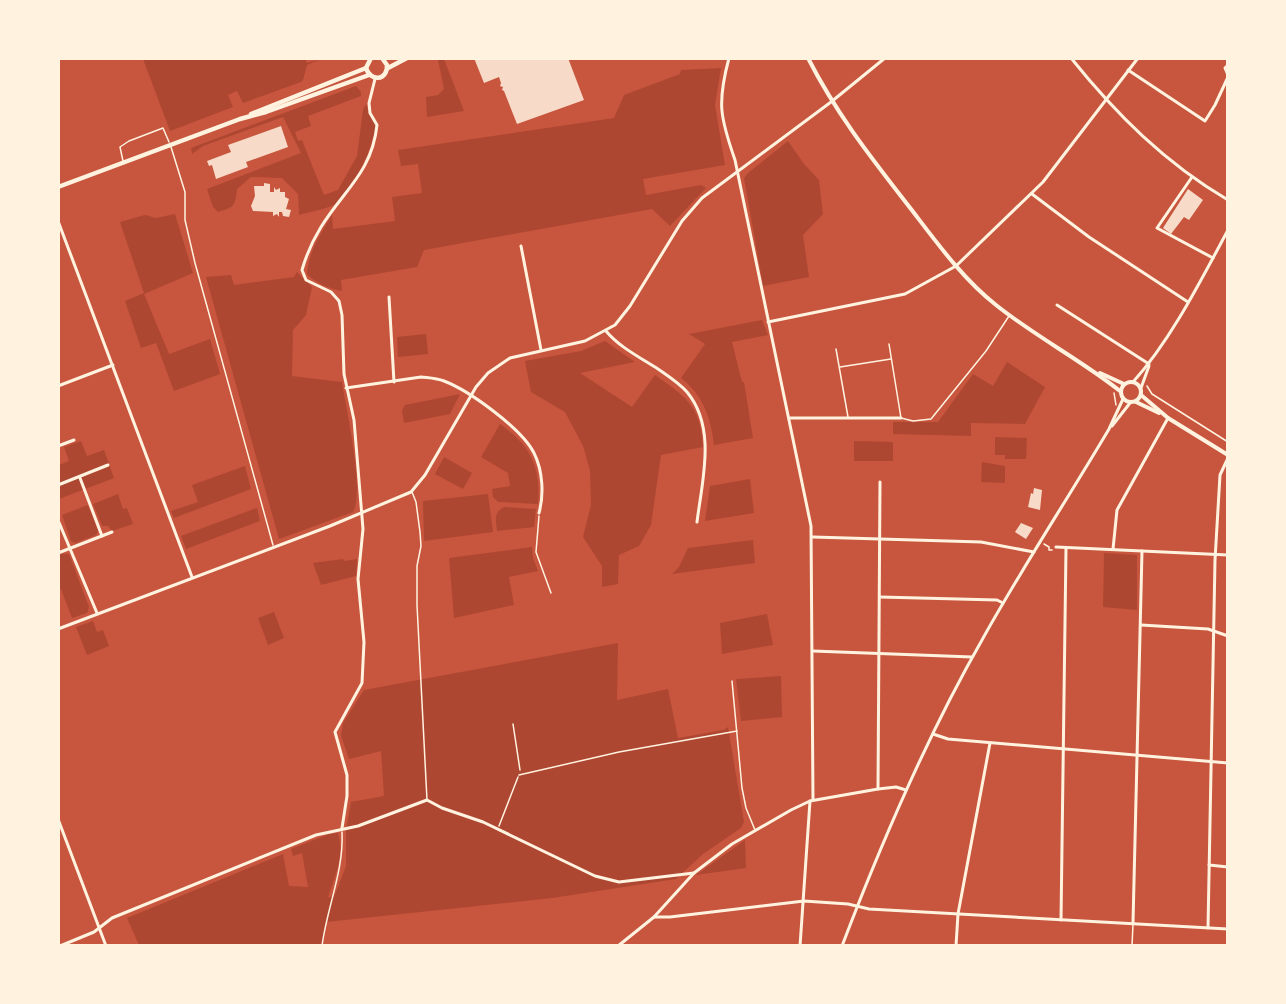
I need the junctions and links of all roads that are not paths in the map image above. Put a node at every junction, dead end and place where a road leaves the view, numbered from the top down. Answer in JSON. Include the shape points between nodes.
{"nodes":[{"id":1,"x":371,"y":58,"type":"edge"},
{"id":2,"x":393,"y":58,"type":"edge"},
{"id":3,"x":407,"y":58,"type":"edge"},
{"id":4,"x":729,"y":58,"type":"edge"},
{"id":5,"x":808,"y":58,"type":"edge"},
{"id":6,"x":885,"y":58,"type":"edge"},
{"id":7,"x":1071,"y":58,"type":"edge"},
{"id":8,"x":1138,"y":58,"type":"edge"},
{"id":9,"x":384,"y":60,"type":"edge"},
{"id":10,"x":1227,"y":65,"type":"edge"},
{"id":11,"x":366,"y":68,"type":"junction"},
{"id":12,"x":388,"y":68,"type":"junction"},
{"id":13,"x":1128,"y":70,"type":"junction"},
{"id":14,"x":369,"y":75,"type":"junction"},
{"id":15,"x":1227,"y":76,"type":"edge"},
{"id":16,"x":375,"y":79,"type":"junction"},
{"id":17,"x":1106,"y":100,"type":"junction"},
{"id":18,"x":831,"y":102,"type":"junction"},
{"id":19,"x":240,"y":119,"type":"junction"},
{"id":20,"x":170,"y":145,"type":"junction"},
{"id":21,"x":124,"y":162,"type":"junction"},
{"id":22,"x":738,"y":173,"type":"junction"},
{"id":23,"x":1192,"y":177,"type":"junction"},
{"id":24,"x":58,"y":187,"type":"edge"},
{"id":25,"x":1032,"y":194,"type":"junction"},
{"id":26,"x":1227,"y":200,"type":"edge"},
{"id":27,"x":58,"y":221,"type":"edge"},
{"id":28,"x":1227,"y":230,"type":"edge"},
{"id":29,"x":61,"y":232,"type":"edge"},
{"id":30,"x":521,"y":246,"type":"dead end"},
{"id":31,"x":1213,"y":258,"type":"junction"},
{"id":32,"x":956,"y":266,"type":"junction"},
{"id":33,"x":389,"y":297,"type":"dead end"},
{"id":34,"x":1188,"y":302,"type":"junction"},
{"id":35,"x":1057,"y":305,"type":"dead end"},
{"id":36,"x":1009,"y":315,"type":"junction"},
{"id":37,"x":768,"y":322,"type":"junction"},
{"id":38,"x":606,"y":331,"type":"junction"},
{"id":39,"x":889,"y":344,"type":"dead end"},
{"id":40,"x":836,"y":349,"type":"dead end"},
{"id":41,"x":541,"y":350,"type":"junction"},
{"id":42,"x":891,"y":359,"type":"junction"},
{"id":43,"x":1149,"y":364,"type":"junction"},
{"id":44,"x":113,"y":365,"type":"junction"},
{"id":45,"x":839,"y":367,"type":"junction"},
{"id":46,"x":1095,"y":371,"type":"junction"},
{"id":47,"x":394,"y":382,"type":"junction"},
{"id":48,"x":1133,"y":382,"type":"junction"},
{"id":49,"x":1124,"y":384,"type":"junction"},
{"id":50,"x":58,"y":386,"type":"edge"},
{"id":51,"x":346,"y":388,"type":"junction"},
{"id":52,"x":1140,"y":388,"type":"junction"},
{"id":53,"x":1120,"y":391,"type":"junction"},
{"id":54,"x":1141,"y":395,"type":"junction"},
{"id":55,"x":470,"y":396,"type":"junction"},
{"id":56,"x":1123,"y":399,"type":"junction"},
{"id":57,"x":1136,"y":402,"type":"junction"},
{"id":58,"x":1130,"y":403,"type":"junction"},
{"id":59,"x":1167,"y":417,"type":"junction"},
{"id":60,"x":789,"y":418,"type":"junction"},
{"id":61,"x":848,"y":418,"type":"junction"},
{"id":62,"x":901,"y":418,"type":"junction"},
{"id":63,"x":1109,"y":429,"type":"junction"},
{"id":64,"x":74,"y":440,"type":"dead end"},
{"id":65,"x":58,"y":446,"type":"edge"},
{"id":66,"x":1227,"y":457,"type":"edge"},
{"id":67,"x":108,"y":465,"type":"dead end"},
{"id":68,"x":80,"y":478,"type":"junction"},
{"id":69,"x":880,"y":482,"type":"dead end"},
{"id":70,"x":58,"y":485,"type":"edge"},
{"id":71,"x":411,"y":492,"type":"junction"},
{"id":72,"x":361,"y":514,"type":"junction"},
{"id":73,"x":539,"y":515,"type":"joint"},
{"id":74,"x":58,"y":520,"type":"edge"},
{"id":75,"x":697,"y":522,"type":"dead end"},
{"id":76,"x":112,"y":532,"type":"dead end"},
{"id":77,"x":102,"y":536,"type":"junction"},
{"id":78,"x":813,"y":537,"type":"junction"},
{"id":79,"x":880,"y":539,"type":"junction"},
{"id":80,"x":1056,"y":547,"type":"dead end"},
{"id":81,"x":71,"y":548,"type":"junction"},
{"id":82,"x":273,"y":548,"type":"junction"},
{"id":83,"x":1066,"y":548,"type":"junction"},
{"id":84,"x":1113,"y":550,"type":"junction"},
{"id":85,"x":1142,"y":551,"type":"junction"},
{"id":86,"x":1034,"y":552,"type":"junction"},
{"id":87,"x":58,"y":553,"type":"edge"},
{"id":88,"x":1215,"y":554,"type":"junction"},
{"id":89,"x":1227,"y":555,"type":"edge"},
{"id":90,"x":192,"y":577,"type":"junction"},
{"id":91,"x":551,"y":593,"type":"dead end"},
{"id":92,"x":880,"y":597,"type":"junction"},
{"id":93,"x":1004,"y":603,"type":"junction"},
{"id":94,"x":97,"y":613,"type":"junction"},
{"id":95,"x":1140,"y":626,"type":"junction"},
{"id":96,"x":58,"y":628,"type":"edge"},
{"id":97,"x":1213,"y":631,"type":"junction"},
{"id":98,"x":1227,"y":636,"type":"edge"},
{"id":99,"x":813,"y":651,"type":"junction"},
{"id":100,"x":878,"y":652,"type":"junction"},
{"id":101,"x":972,"y":657,"type":"junction"},
{"id":102,"x":732,"y":681,"type":"dead end"},
{"id":103,"x":737,"y":731,"type":"junction"},
{"id":104,"x":933,"y":734,"type":"junction"},
{"id":105,"x":990,"y":743,"type":"junction"},
{"id":106,"x":1064,"y":749,"type":"junction"},
{"id":107,"x":1137,"y":755,"type":"junction"},
{"id":108,"x":1211,"y":762,"type":"junction"},
{"id":109,"x":1227,"y":763,"type":"edge"},
{"id":110,"x":519,"y":776,"type":"road end"},
{"id":111,"x":878,"y":789,"type":"junction"},
{"id":112,"x":906,"y":790,"type":"junction"},
{"id":113,"x":427,"y":800,"type":"junction"},
{"id":114,"x":812,"y":801,"type":"junction"},
{"id":115,"x":58,"y":819,"type":"edge"},
{"id":116,"x":342,"y":828,"type":"junction"},
{"id":117,"x":755,"y":830,"type":"junction"},
{"id":118,"x":1209,"y":865,"type":"junction"},
{"id":119,"x":1227,"y":867,"type":"edge"},
{"id":120,"x":694,"y":873,"type":"junction"},
{"id":121,"x":804,"y":901,"type":"junction"},
{"id":122,"x":856,"y":908,"type":"junction"},
{"id":123,"x":958,"y":914,"type":"junction"},
{"id":124,"x":654,"y":917,"type":"junction"},
{"id":125,"x":1061,"y":920,"type":"junction"},
{"id":126,"x":1133,"y":923,"type":"junction"},
{"id":127,"x":99,"y":928,"type":"junction"},
{"id":128,"x":1208,"y":928,"type":"junction"},
{"id":129,"x":1227,"y":929,"type":"edge"},
{"id":130,"x":60,"y":945,"type":"edge"},
{"id":131,"x":106,"y":945,"type":"edge"},
{"id":132,"x":618,"y":945,"type":"edge"},
{"id":133,"x":800,"y":945,"type":"edge"},
{"id":134,"x":842,"y":945,"type":"edge"},
{"id":135,"x":956,"y":945,"type":"edge"},
{"id":136,"x":1132,"y":945,"type":"edge"}],
"edges":[{"from":1,"to":11,"type":"main road"},
{"from":2,"to":9,"type":"main road"},
{"from":3,"to":12,"type":"main road"},
{"from":4,"to":22,"type":"street","via":[[720,105]]},
{"from":5,"to":18,"type":"main road"},
{"from":6,"to":18,"type":"street"},
{"from":7,"to":17,"type":"street"},
{"from":8,"to":13,"type":"street"},
{"from":9,"to":12,"type":"main road"},
{"from":10,"to":15,"type":"street"},
{"from":11,"to":14,"type":"main road"},
{"from":11,"to":19,"type":"main road"},
{"from":12,"to":16,"type":"main road","via":[[385,75]]},
{"from":13,"to":15,"type":"street","via":[[1205,121]]},
{"from":13,"to":17,"type":"street"},
{"from":14,"to":16,"type":"main road"},
{"from":14,"to":19,"type":"main road"},
{"from":16,"to":51,"type":"street","via":[[369,103],[376,122],[375,136],[367,161],[321,227],[302,270],[306,280],[331,292],[339,301]]},
{"from":17,"to":23,"type":"street","via":[[1138,134]]},
{"from":17,"to":25,"type":"street"},
{"from":18,"to":22,"type":"street"},
{"from":18,"to":32,"type":"main road"},
{"from":19,"to":20,"type":"main road"},
{"from":20,"to":21,"type":"main road"},
{"from":20,"to":21,"type":"lane","via":[[163,128],[122,144]]},
{"from":20,"to":82,"type":"lane","via":[[185,192],[185,220],[193,256]]},
{"from":21,"to":24,"type":"main road"},
{"from":22,"to":37,"type":"street"},
{"from":22,"to":38,"type":"street","via":[[690,210],[630,306]]},
{"from":23,"to":26,"type":"street"},
{"from":23,"to":31,"type":"street","via":[[1157,228]]},
{"from":25,"to":32,"type":"street"},
{"from":25,"to":34,"type":"street"},
{"from":27,"to":29,"type":"street"},
{"from":28,"to":31,"type":"street"},
{"from":29,"to":44,"type":"street"},
{"from":30,"to":41,"type":"street"},
{"from":31,"to":34,"type":"street"},
{"from":32,"to":36,"type":"main road"},
{"from":32,"to":37,"type":"street","via":[[905,294]]},
{"from":33,"to":47,"type":"street"},
{"from":34,"to":43,"type":"street"},
{"from":35,"to":43,"type":"street"},
{"from":36,"to":46,"type":"main road"},
{"from":36,"to":62,"type":"lane","via":[[986,351],[931,419]]},
{"from":37,"to":60,"type":"street"},
{"from":38,"to":41,"type":"street"},
{"from":38,"to":75,"type":"street","via":[[684,389],[695,406],[705,452]]},
{"from":39,"to":42,"type":"lane"},
{"from":40,"to":45,"type":"lane"},
{"from":41,"to":55,"type":"street","via":[[498,365]]},
{"from":42,"to":45,"type":"lane"},
{"from":42,"to":62,"type":"lane"},
{"from":43,"to":48,"type":"street"},
{"from":43,"to":52,"type":"street"},
{"from":44,"to":50,"type":"street"},
{"from":44,"to":90,"type":"street"},
{"from":45,"to":61,"type":"lane"},
{"from":46,"to":49,"type":"main road"},
{"from":46,"to":53,"type":"main road"},
{"from":47,"to":51,"type":"street"},
{"from":47,"to":55,"type":"street","via":[[432,378]]},
{"from":48,"to":49,"type":"main road"},
{"from":48,"to":52,"type":"main road"},
{"from":49,"to":53,"type":"main road"},
{"from":51,"to":72,"type":"street","via":[[354,420]]},
{"from":52,"to":54,"type":"main road"},
{"from":53,"to":56,"type":"main road"},
{"from":54,"to":57,"type":"main road"},
{"from":54,"to":59,"type":"main road"},
{"from":55,"to":71,"type":"street","via":[[425,475]]},
{"from":55,"to":73,"type":"street","via":[[515,430],[534,453],[541,479]]},
{"from":56,"to":58,"type":"main road"},
{"from":56,"to":63,"type":"street"},
{"from":57,"to":58,"type":"main road"},
{"from":57,"to":59,"type":"main road"},
{"from":58,"to":63,"type":"street"},
{"from":59,"to":66,"type":"main road"},
{"from":59,"to":84,"type":"street","via":[[1117,510]]},
{"from":60,"to":61,"type":"street"},
{"from":60,"to":78,"type":"street"},
{"from":61,"to":62,"type":"street"},
{"from":63,"to":86,"type":"street"},
{"from":64,"to":65,"type":"street"},
{"from":66,"to":88,"type":"street","via":[[1220,475]]},
{"from":67,"to":68,"type":"street"},
{"from":68,"to":70,"type":"street"},
{"from":68,"to":77,"type":"street"},
{"from":69,"to":79,"type":"street"},
{"from":71,"to":72,"type":"street"},
{"from":71,"to":113,"type":"lane","via":[[416,502],[421,546],[417,605]]},
{"from":72,"to":82,"type":"street"},
{"from":72,"to":116,"type":"street","via":[[358,579],[364,668],[359,690],[335,732],[347,775]]},
{"from":73,"to":91,"type":"lane","via":[[536,552]]},
{"from":74,"to":81,"type":"street"},
{"from":76,"to":77,"type":"street"},
{"from":77,"to":81,"type":"street"},
{"from":78,"to":79,"type":"street"},
{"from":78,"to":99,"type":"street"},
{"from":79,"to":86,"type":"street","via":[[981,542]]},
{"from":79,"to":92,"type":"street"},
{"from":80,"to":83,"type":"street"},
{"from":81,"to":87,"type":"street"},
{"from":81,"to":94,"type":"street"},
{"from":82,"to":90,"type":"street"},
{"from":83,"to":84,"type":"street"},
{"from":83,"to":106,"type":"street"},
{"from":84,"to":85,"type":"street"},
{"from":85,"to":88,"type":"street"},
{"from":85,"to":95,"type":"street"},
{"from":86,"to":93,"type":"street"},
{"from":88,"to":89,"type":"street"},
{"from":88,"to":97,"type":"street"},
{"from":90,"to":94,"type":"street"},
{"from":92,"to":93,"type":"street"},
{"from":92,"to":100,"type":"street"},
{"from":93,"to":101,"type":"street"},
{"from":94,"to":96,"type":"street"},
{"from":95,"to":97,"type":"street"},
{"from":95,"to":107,"type":"street"},
{"from":97,"to":98,"type":"street"},
{"from":97,"to":108,"type":"street"},
{"from":99,"to":100,"type":"street"},
{"from":99,"to":114,"type":"street"},
{"from":100,"to":101,"type":"street"},
{"from":100,"to":111,"type":"street"},
{"from":101,"to":104,"type":"street"},
{"from":102,"to":103,"type":"lane"},
{"from":103,"to":110,"type":"lane","via":[[619,752]]},
{"from":103,"to":117,"type":"lane","via":[[742,788]]},
{"from":104,"to":105,"type":"street"},
{"from":104,"to":112,"type":"street"},
{"from":105,"to":106,"type":"street"},
{"from":105,"to":123,"type":"street"},
{"from":106,"to":107,"type":"street"},
{"from":106,"to":125,"type":"street"},
{"from":107,"to":108,"type":"street"},
{"from":107,"to":126,"type":"street"},
{"from":108,"to":109,"type":"street"},
{"from":108,"to":118,"type":"street"},
{"from":111,"to":112,"type":"street"},
{"from":111,"to":114,"type":"street"},
{"from":112,"to":122,"type":"street"},
{"from":113,"to":116,"type":"street","via":[[358,826]]},
{"from":113,"to":120,"type":"street","via":[[595,876],[619,882]]},
{"from":114,"to":117,"type":"street"},
{"from":114,"to":121,"type":"street"},
{"from":115,"to":127,"type":"street"},
{"from":116,"to":127,"type":"street","via":[[316,834],[112,918]]},
{"from":117,"to":120,"type":"street"},
{"from":118,"to":119,"type":"street"},
{"from":118,"to":128,"type":"street"},
{"from":120,"to":124,"type":"street"},
{"from":121,"to":122,"type":"street"},
{"from":121,"to":124,"type":"street"},
{"from":121,"to":133,"type":"street"},
{"from":122,"to":123,"type":"street"},
{"from":122,"to":134,"type":"street"},
{"from":123,"to":125,"type":"street"},
{"from":123,"to":135,"type":"street"},
{"from":124,"to":132,"type":"street"},
{"from":125,"to":126,"type":"street"},
{"from":126,"to":128,"type":"street"},
{"from":126,"to":136,"type":"lane"},
{"from":127,"to":130,"type":"street"},
{"from":127,"to":131,"type":"street"},
{"from":128,"to":129,"type":"street"}]}
